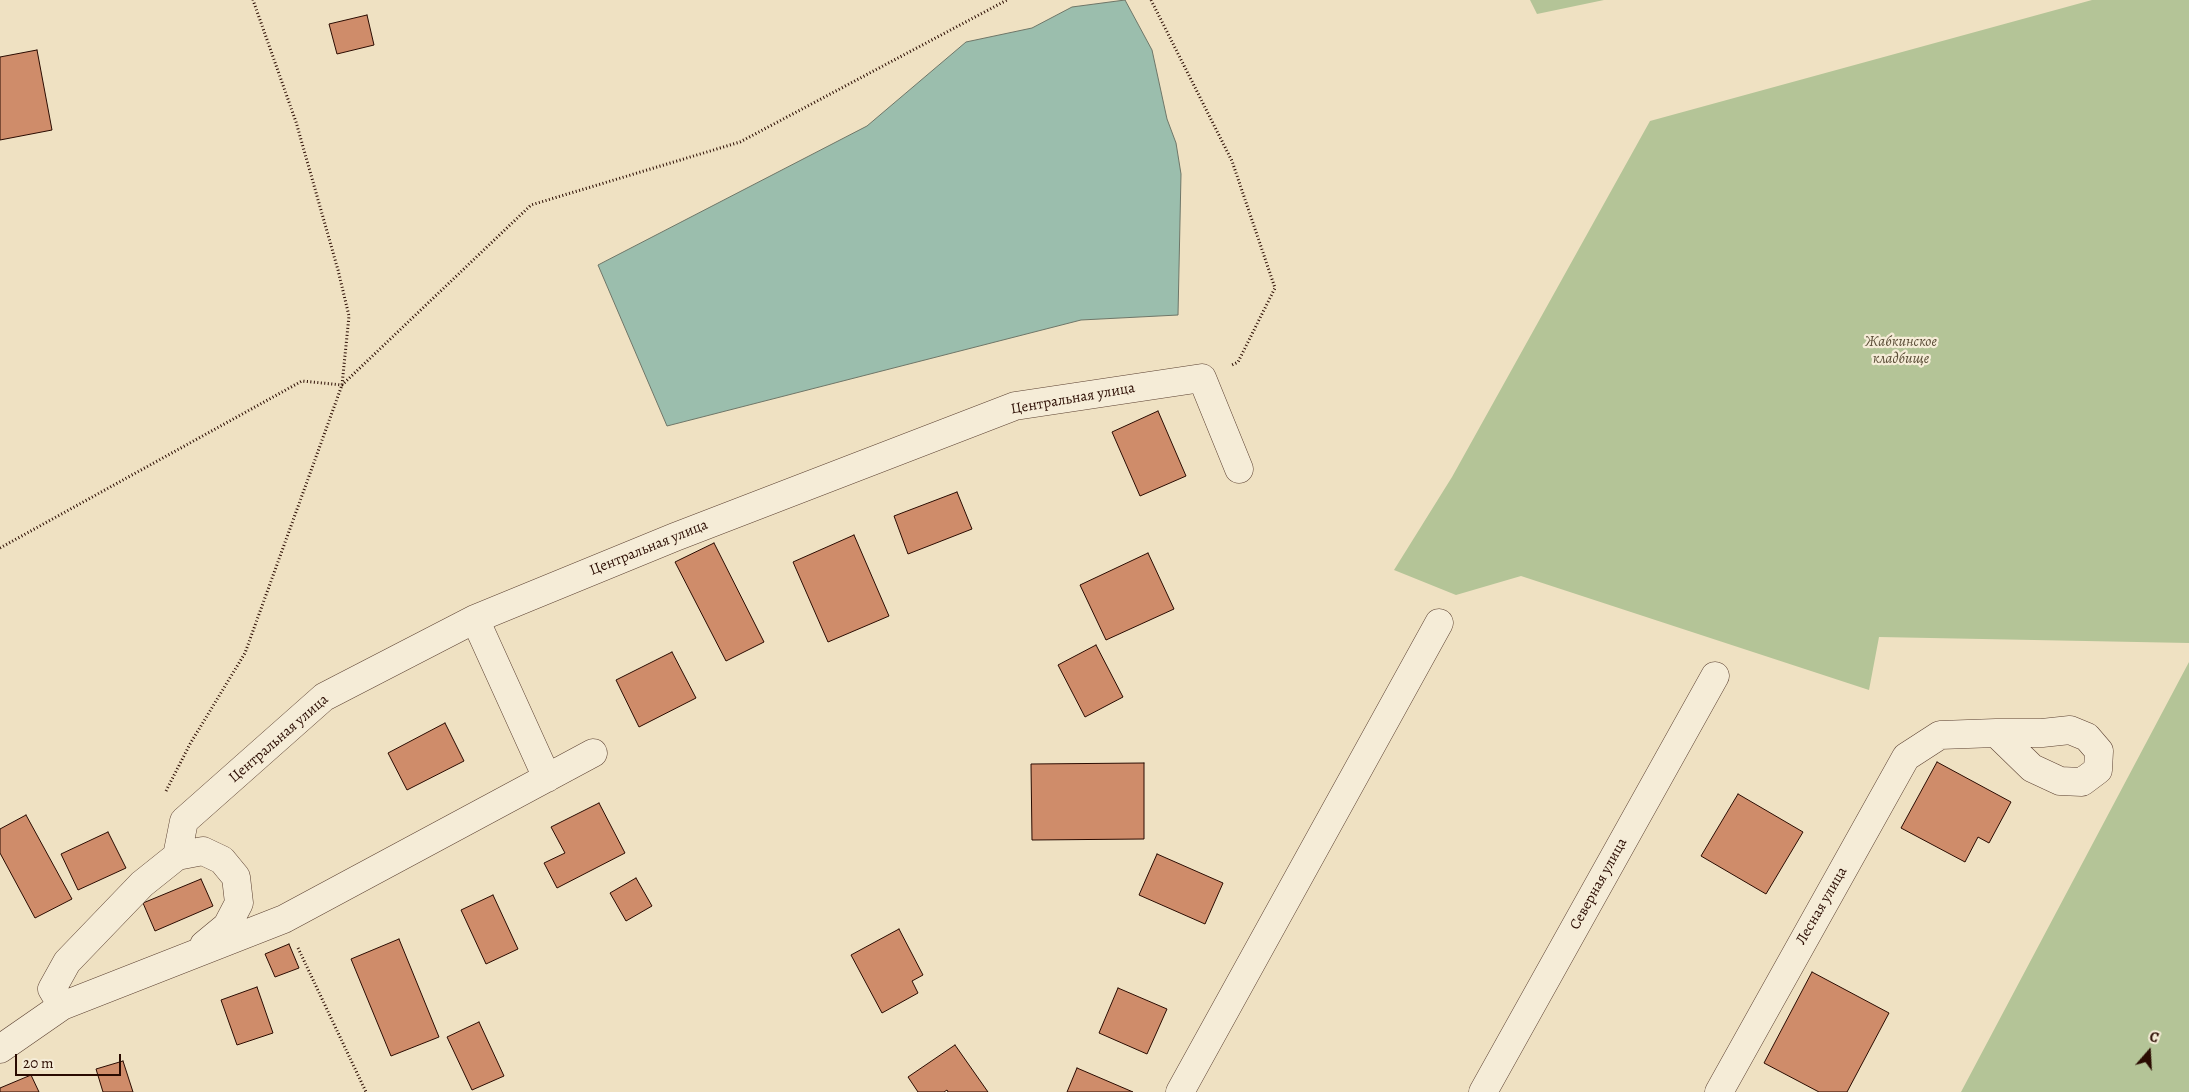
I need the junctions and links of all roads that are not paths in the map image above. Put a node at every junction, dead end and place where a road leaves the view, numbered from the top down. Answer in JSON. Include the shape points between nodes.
{"nodes":[{"id":1,"x":1239,"y":469,"type":"dead end"},
{"id":2,"x":475,"y":619,"type":"junction"},
{"id":3,"x":1438,"y":623,"type":"dead end"},
{"id":4,"x":1715,"y":676,"type":"dead end"},
{"id":5,"x":1996,"y":733,"type":"dead end"},
{"id":6,"x":594,"y":753,"type":"dead end"},
{"id":7,"x":547,"y":778,"type":"junction"},
{"id":8,"x":177,"y":856,"type":"junction"},
{"id":9,"x":190,"y":957,"type":"junction"},
{"id":10,"x":62,"y":1006,"type":"junction"},
{"id":11,"x":0,"y":1049,"type":"edge"},
{"id":12,"x":1180,"y":1092,"type":"edge"},
{"id":13,"x":1483,"y":1092,"type":"edge"},
{"id":14,"x":1719,"y":1092,"type":"edge"}],
"edges":[{"from":1,"to":2,"type":"street","name":"Центральная улица","via":[[1202,378],[1015,406],[684,533]]},
{"from":2,"to":7,"type":"street"},
{"from":2,"to":8,"type":"street","name":"Центральная улица","via":[[324,697],[184,821]]},
{"from":3,"to":12,"type":"street"},
{"from":4,"to":13,"type":"street","name":"Северная улица"},
{"from":5,"to":14,"type":"street","name":"Лесная улица","via":[[1940,735],[1906,757]]},
{"from":6,"to":7,"type":"street"},
{"from":7,"to":9,"type":"street","via":[[284,919]]},
{"from":8,"to":9,"type":"street","via":[[203,851],[222,860],[236,878],[239,903],[227,926]]},
{"from":8,"to":10,"type":"street","via":[[142,884],[67,962],[52,989]]},
{"from":9,"to":10,"type":"street"},
{"from":10,"to":11,"type":"street"}]}
